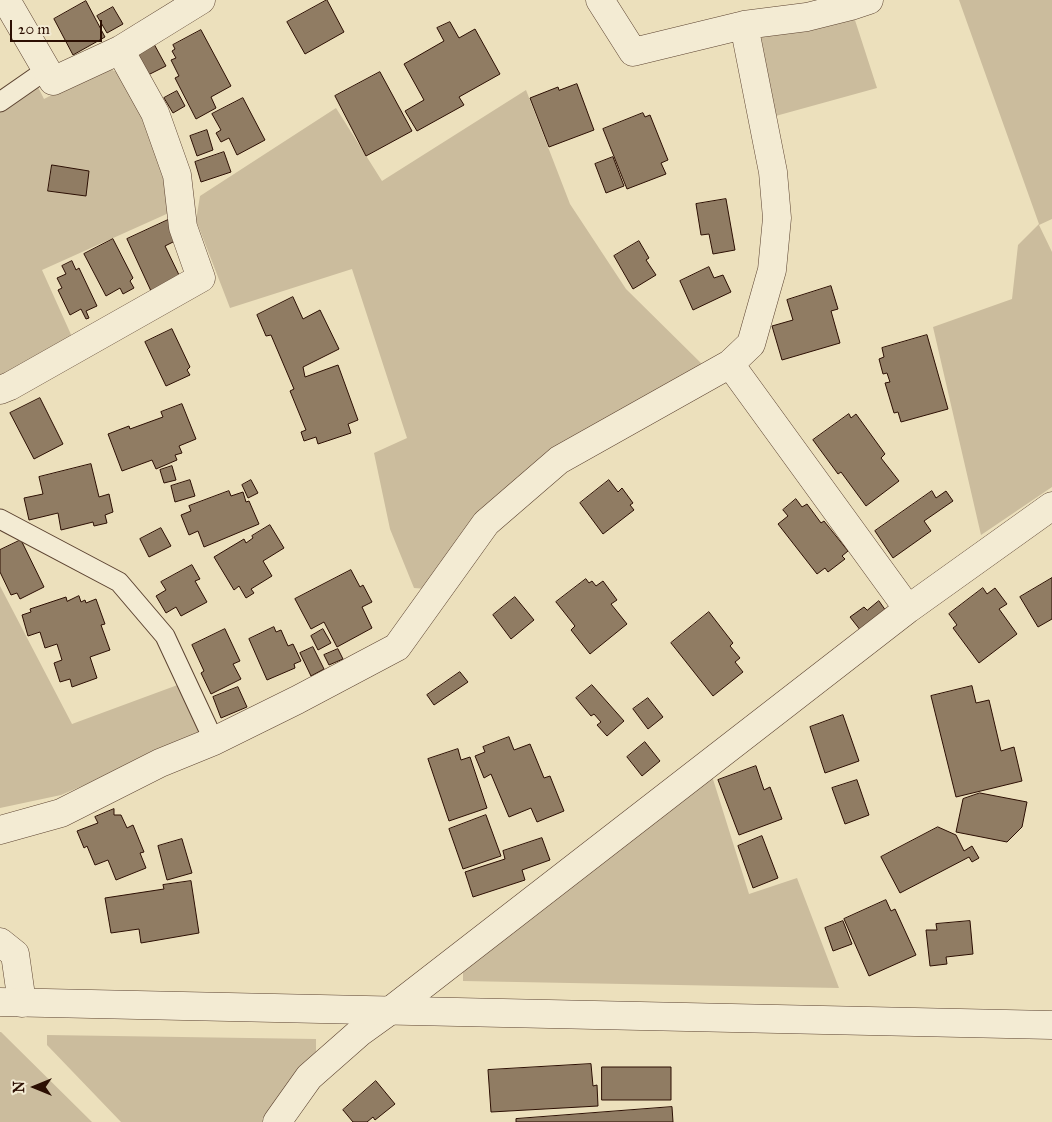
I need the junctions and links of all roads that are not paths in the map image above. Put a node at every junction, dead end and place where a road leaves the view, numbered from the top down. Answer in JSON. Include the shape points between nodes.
{"nodes":[{"id":1,"x":6,"y":0,"type":"edge"},
{"id":2,"x":200,"y":0,"type":"edge"},
{"id":3,"x":600,"y":0,"type":"edge"},
{"id":4,"x":869,"y":0,"type":"edge"},
{"id":5,"x":744,"y":26,"type":"junction"},
{"id":6,"x":120,"y":50,"type":"junction"},
{"id":7,"x":46,"y":70,"type":"junction"},
{"id":8,"x":0,"y":102,"type":"edge"},
{"id":9,"x":730,"y":364,"type":"junction"},
{"id":10,"x":0,"y":390,"type":"edge"},
{"id":11,"x":1052,"y":506,"type":"edge"},
{"id":12,"x":0,"y":519,"type":"edge"},
{"id":13,"x":908,"y":610,"type":"junction"},
{"id":14,"x":214,"y":741,"type":"junction"},
{"id":15,"x":0,"y":830,"type":"edge"},
{"id":16,"x":0,"y":942,"type":"edge"},
{"id":17,"x":11,"y":1003,"type":"edge"},
{"id":18,"x":391,"y":1010,"type":"junction"},
{"id":19,"x":1052,"y":1024,"type":"edge"},
{"id":20,"x":277,"y":1122,"type":"edge"}],
"edges":[{"from":1,"to":7,"type":"street"},
{"from":2,"to":6,"type":"street"},
{"from":3,"to":5,"type":"street","via":[[633,52]]},
{"from":4,"to":5,"type":"street","via":[[806,18]]},
{"from":5,"to":9,"type":"street","via":[[773,172],[777,218],[772,270],[751,344]]},
{"from":6,"to":7,"type":"street","via":[[53,81]]},
{"from":6,"to":10,"type":"street","via":[[155,113],[177,175],[183,227],[201,278]]},
{"from":7,"to":8,"type":"lane"},
{"from":9,"to":13,"type":"street"},
{"from":9,"to":14,"type":"street","via":[[559,460],[486,524],[397,647]]},
{"from":11,"to":13,"type":"street"},
{"from":12,"to":14,"type":"lane","via":[[119,582],[165,636]]},
{"from":13,"to":18,"type":"street"},
{"from":14,"to":15,"type":"street","via":[[160,762],[61,813]]},
{"from":16,"to":17,"type":"street","via":[[15,954]]},
{"from":17,"to":18,"type":"street"},
{"from":18,"to":19,"type":"street"},
{"from":18,"to":20,"type":"street","via":[[308,1077]]}]}
